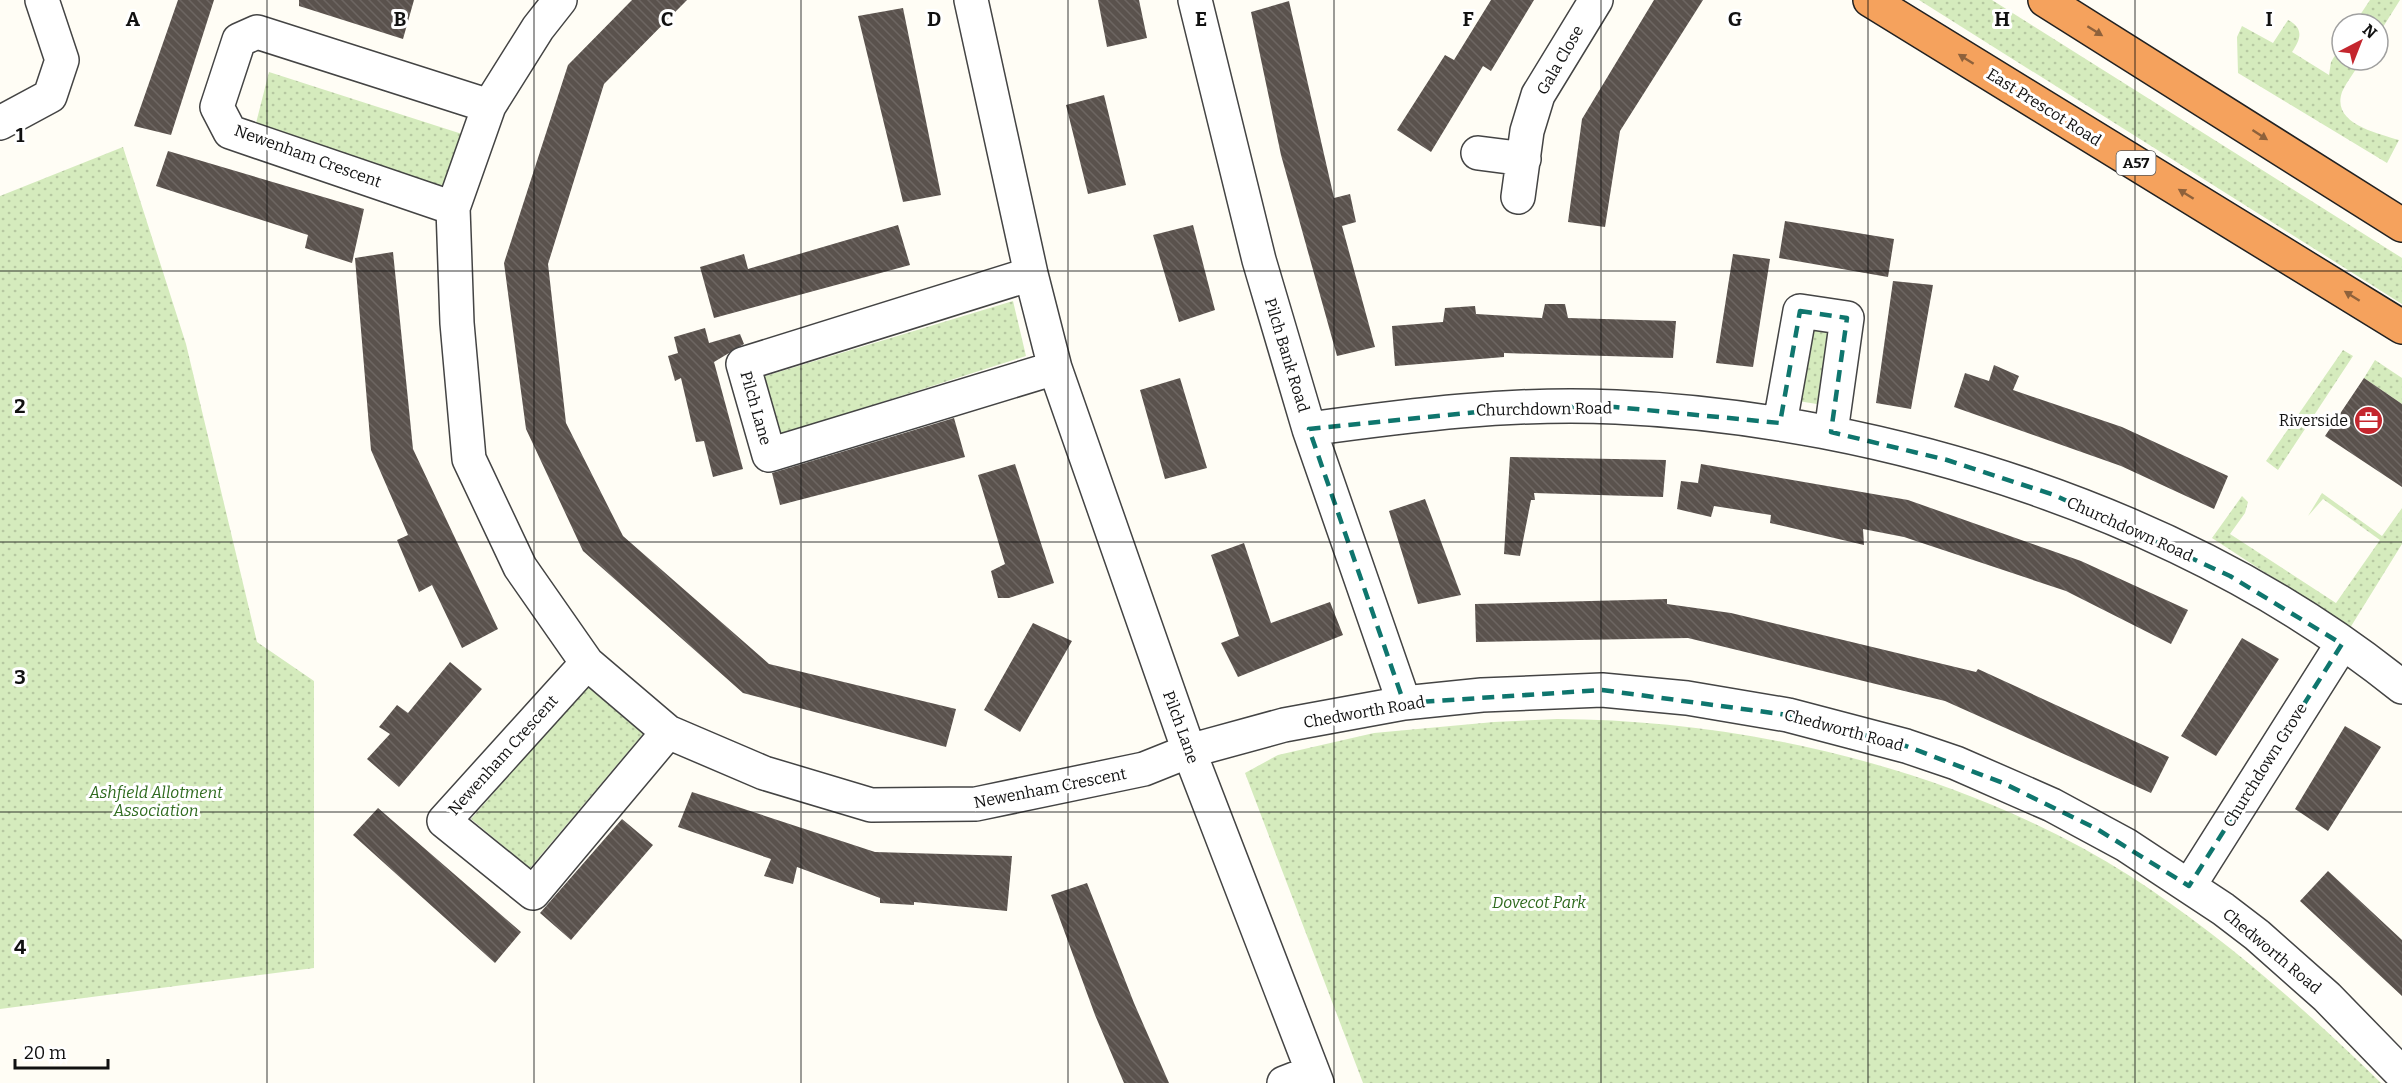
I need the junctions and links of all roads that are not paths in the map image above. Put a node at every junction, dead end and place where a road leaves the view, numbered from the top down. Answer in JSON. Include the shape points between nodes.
{"nodes":[{"id":1,"x":42,"y":0,"type":"edge"},
{"id":2,"x":560,"y":0,"type":"edge"},
{"id":3,"x":971,"y":0,"type":"edge"},
{"id":4,"x":1195,"y":0,"type":"edge"},
{"id":5,"x":1596,"y":0,"type":"edge"},
{"id":6,"x":1870,"y":0,"type":"edge"},
{"id":7,"x":2045,"y":0,"type":"edge"},
{"id":8,"x":489,"y":106,"type":"junction"},
{"id":9,"x":0,"y":123,"type":"edge"},
{"id":10,"x":1478,"y":153,"type":"dead end"},
{"id":11,"x":1524,"y":159,"type":"junction"},
{"id":12,"x":1518,"y":197,"type":"dead end"},
{"id":13,"x":453,"y":208,"type":"junction"},
{"id":14,"x":2402,"y":225,"type":"edge"},
{"id":15,"x":1031,"y":274,"type":"junction"},
{"id":16,"x":2402,"y":327,"type":"edge"},
{"id":17,"x":1054,"y":368,"type":"junction"},
{"id":18,"x":1780,"y":423,"type":"junction"},
{"id":19,"x":1309,"y":429,"type":"junction"},
{"id":20,"x":1831,"y":432,"type":"junction"},
{"id":21,"x":2342,"y":644,"type":"junction"},
{"id":22,"x":587,"y":663,"type":"junction"},
{"id":23,"x":2402,"y":687,"type":"edge"},
{"id":24,"x":1404,"y":703,"type":"junction"},
{"id":25,"x":668,"y":732,"type":"junction"},
{"id":26,"x":1189,"y":751,"type":"junction"},
{"id":27,"x":2189,"y":886,"type":"junction"},
{"id":28,"x":2402,"y":1074,"type":"edge"},
{"id":29,"x":1304,"y":1079,"type":"edge"}],
"edges":[{"from":1,"to":9,"type":"street","via":[[62,60],[50,96]]},
{"from":2,"to":8,"type":"street","name":"Newenham Crescent"},
{"from":3,"to":15,"type":"street","name":"Pilch Lane"},
{"from":4,"to":19,"type":"street","name":"Pilch Bank Road","via":[[1258,260]]},
{"from":5,"to":11,"type":"street","name":"Gala Close","via":[[1538,95],[1527,131]]},
{"from":16,"to":6,"type":"highway","name":"East Prescot Road","number":"A57","one_way":true},
{"from":7,"to":14,"type":"highway","one_way":true},
{"from":8,"to":13,"type":"street","name":"Newenham Crescent"},
{"from":8,"to":13,"type":"street","name":"Newenham Crescent","via":[[257,32],[239,40],[217,107],[230,132]]},
{"from":10,"to":11,"type":"street"},
{"from":11,"to":12,"type":"street","name":"Gala Close"},
{"from":13,"to":22,"type":"street","name":"Newenham Crescent","via":[[457,322],[469,459],[520,567]]},
{"from":15,"to":17,"type":"street","name":"Pilch Lane"},
{"from":15,"to":17,"type":"street","name":"Pilch Lane","via":[[743,364],[769,455]]},
{"from":17,"to":26,"type":"street","name":"Pilch Lane"},
{"from":18,"to":19,"type":"street","name":"Churchdown Road","via":[[1615,407],[1526,406],[1400,416]]},
{"from":18,"to":20,"type":"street","name":"Churchdown Road"},
{"from":18,"to":20,"type":"street","via":[[1800,311],[1847,318]]},
{"from":19,"to":24,"type":"street","name":"Pilch Bank Road"},
{"from":20,"to":21,"type":"street","name":"Churchdown Road","via":[[1947,460],[2076,504],[2230,576]]},
{"from":21,"to":23,"type":"street","name":"Churchdown Road"},
{"from":21,"to":27,"type":"street","name":"Churchdown Grove"},
{"from":22,"to":25,"type":"street","name":"Newenham Crescent"},
{"from":22,"to":25,"type":"street","name":"Newenham Crescent","via":[[444,821],[533,893]]},
{"from":24,"to":26,"type":"street","name":"Chedworth Road","via":[[1284,725]]},
{"from":24,"to":27,"type":"street","name":"Chedworth Road","via":[[1602,690],[1698,699],[1788,715],[1906,746],[2003,783],[2097,829]]},
{"from":25,"to":26,"type":"street","name":"Newenham Crescent","via":[[764,773],[871,805],[976,804],[1144,769]]},
{"from":26,"to":29,"type":"street","name":"Pilch Lane"},
{"from":27,"to":28,"type":"street","name":"Chedworth Road","via":[[2289,963]]}]}
